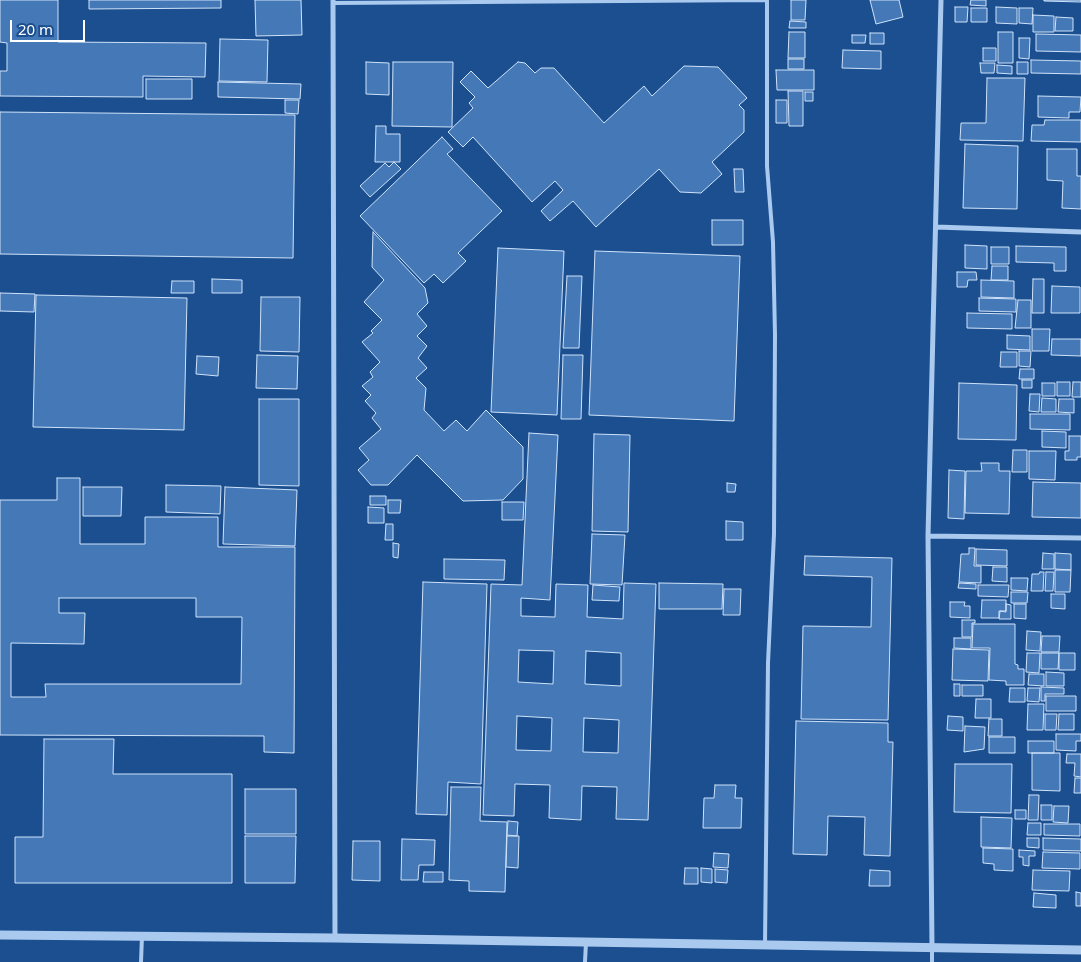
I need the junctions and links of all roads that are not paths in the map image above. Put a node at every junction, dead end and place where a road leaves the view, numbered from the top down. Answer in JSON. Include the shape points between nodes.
{"nodes":[{"id":1,"x":941,"y":0,"type":"edge"},
{"id":2,"x":333,"y":1,"type":"edge"},
{"id":3,"x":767,"y":1,"type":"edge"},
{"id":4,"x":936,"y":227,"type":"junction"},
{"id":5,"x":1081,"y":232,"type":"edge"},
{"id":6,"x":928,"y":536,"type":"junction"},
{"id":7,"x":1081,"y":538,"type":"edge"},
{"id":8,"x":0,"y":935,"type":"edge"},
{"id":9,"x":142,"y":936,"type":"junction"},
{"id":10,"x":335,"y":938,"type":"junction"},
{"id":11,"x":586,"y":942,"type":"junction"},
{"id":12,"x":765,"y":944,"type":"junction"},
{"id":13,"x":932,"y":947,"type":"junction"},
{"id":14,"x":1081,"y":950,"type":"edge"},
{"id":15,"x":141,"y":961,"type":"edge"},
{"id":16,"x":585,"y":962,"type":"edge"},
{"id":17,"x":932,"y":962,"type":"edge"}],
"edges":[{"from":1,"to":4,"type":"street"},
{"from":2,"to":3,"type":"lane"},
{"from":2,"to":10,"type":"street"},
{"from":3,"to":12,"type":"lane","via":[[766,166],[776,334]]},
{"from":4,"to":5,"type":"street"},
{"from":4,"to":6,"type":"street"},
{"from":6,"to":7,"type":"street"},
{"from":6,"to":13,"type":"street"},
{"from":8,"to":9,"type":"street"},
{"from":9,"to":10,"type":"street"},
{"from":9,"to":15,"type":"lane"},
{"from":10,"to":11,"type":"street"},
{"from":11,"to":12,"type":"street"},
{"from":11,"to":16,"type":"lane"},
{"from":12,"to":13,"type":"street"},
{"from":13,"to":14,"type":"street"},
{"from":13,"to":17,"type":"lane"}]}
